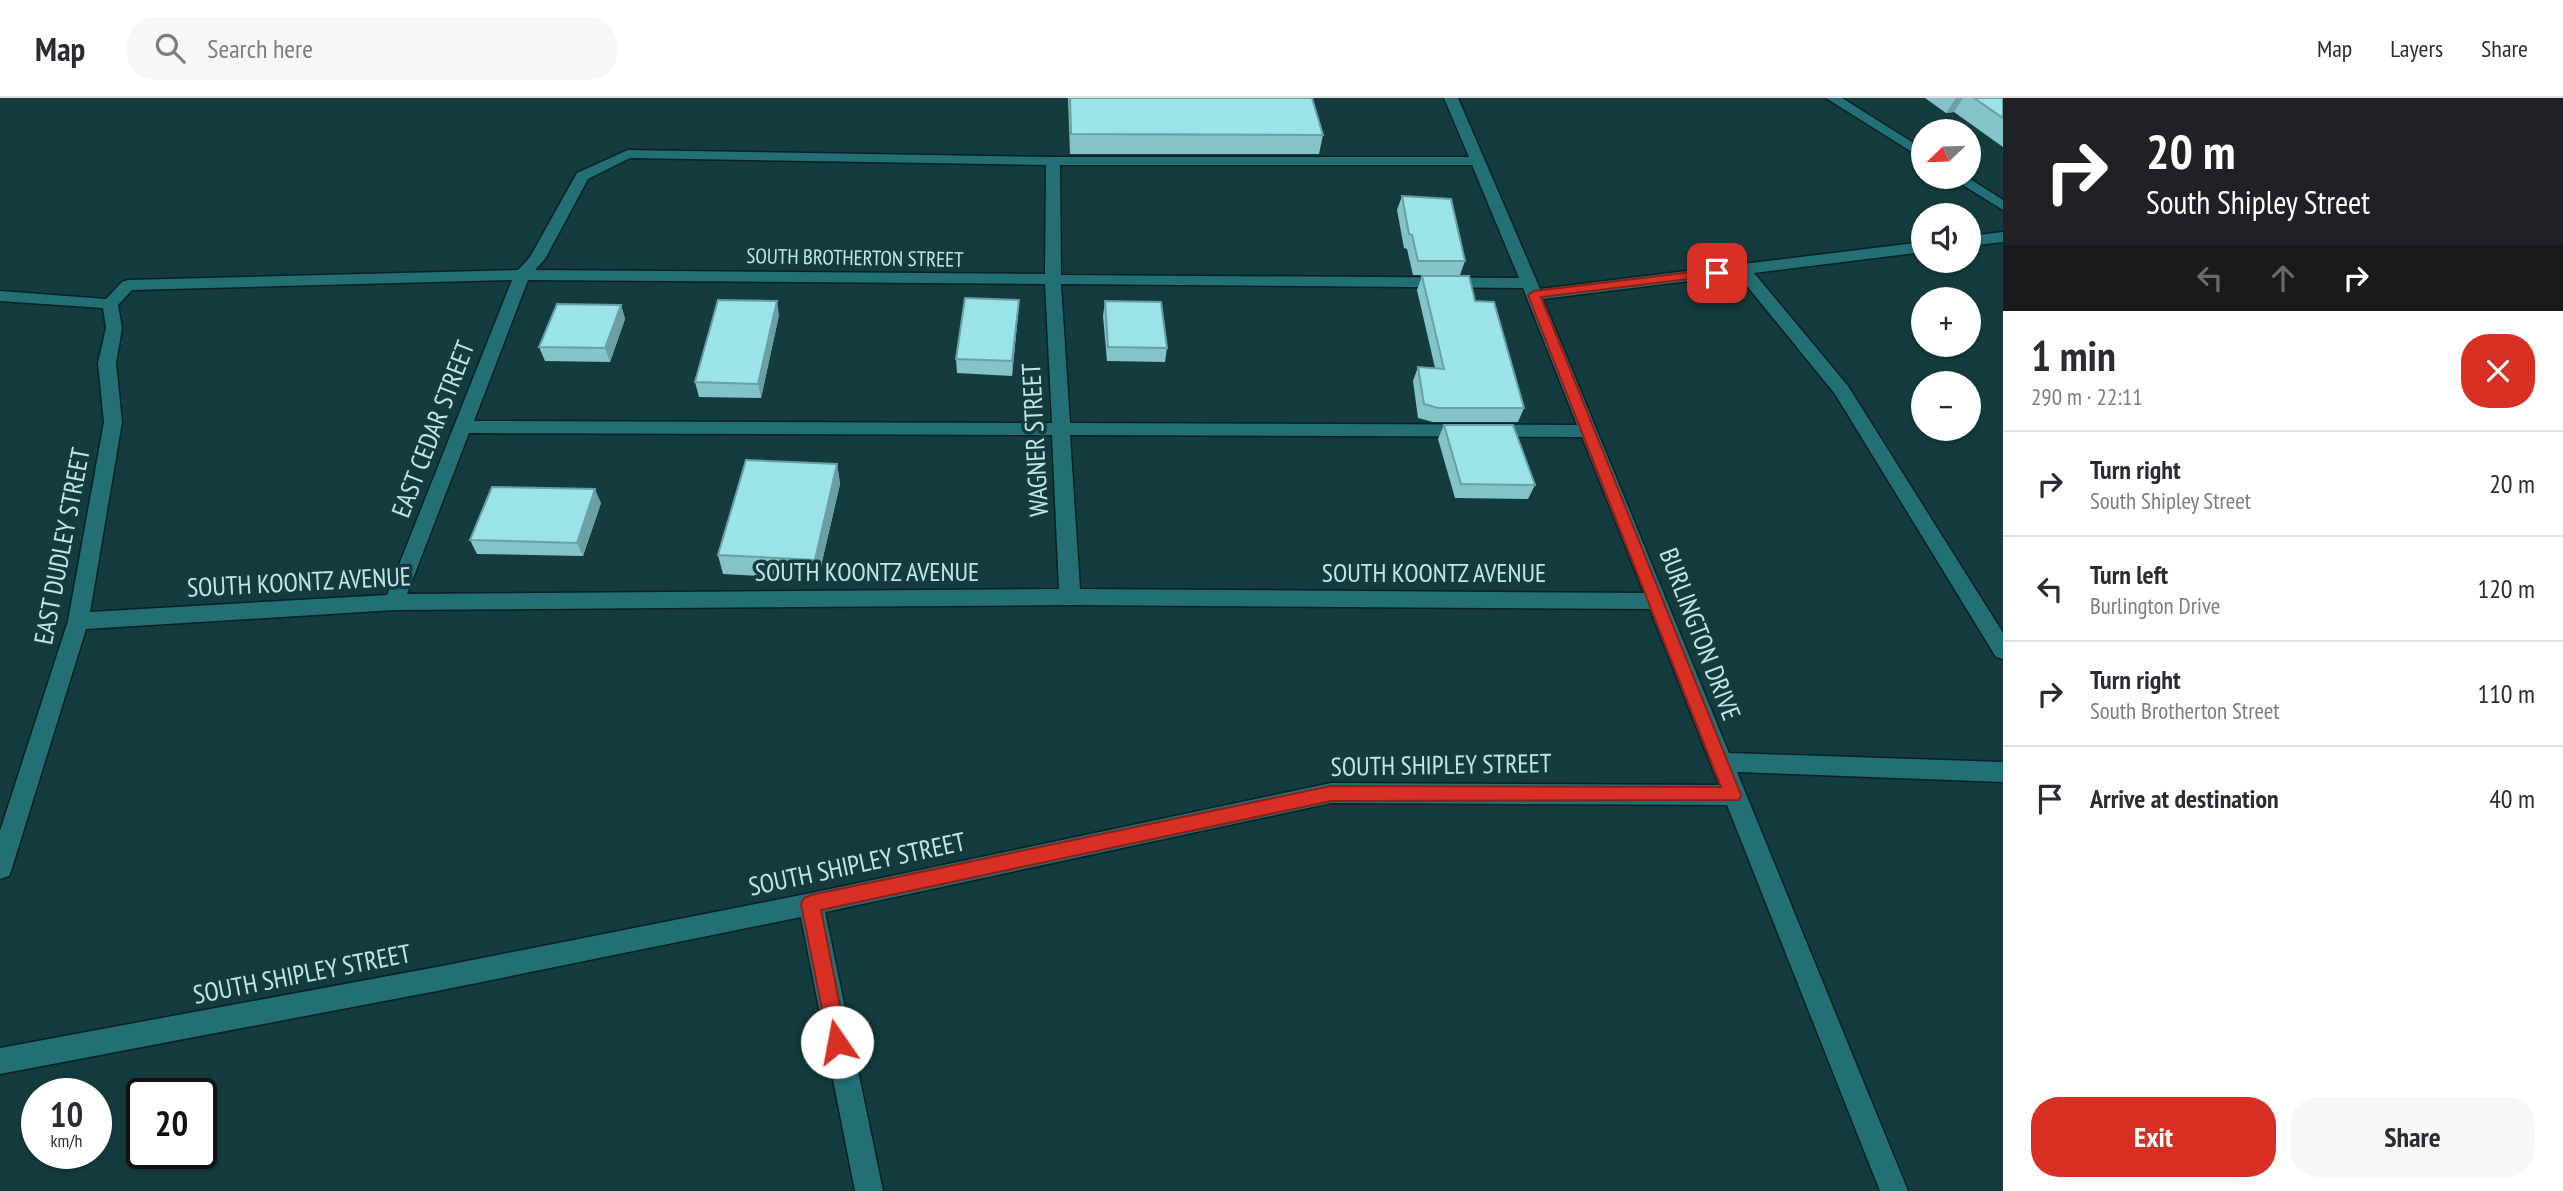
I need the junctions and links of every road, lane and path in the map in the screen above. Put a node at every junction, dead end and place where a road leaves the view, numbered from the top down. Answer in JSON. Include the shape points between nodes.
{"nodes":[{"id":1,"x":1451,"y":98,"type":"edge"},
{"id":2,"x":1833,"y":98,"type":"edge"},
{"id":3,"x":1911,"y":147,"type":"edge"},
{"id":4,"x":1053,"y":161,"type":"junction"},
{"id":5,"x":1478,"y":161,"type":"junction"},
{"id":6,"x":1976,"y":189,"type":"edge"},
{"id":7,"x":2003,"y":206,"type":"edge"},
{"id":8,"x":2003,"y":237,"type":"edge"},
{"id":9,"x":1981,"y":240,"type":"edge"},
{"id":10,"x":1911,"y":249,"type":"edge"},
{"id":11,"x":1743,"y":270,"type":"junction"},
{"id":12,"x":522,"y":275,"type":"junction"},
{"id":13,"x":1052,"y":281,"type":"junction"},
{"id":14,"x":1532,"y":289,"type":"junction"},
{"id":15,"x":0,"y":296,"type":"edge"},
{"id":16,"x":110,"y":304,"type":"junction"},
{"id":17,"x":462,"y":427,"type":"junction"},
{"id":18,"x":1061,"y":430,"type":"junction"},
{"id":19,"x":1589,"y":431,"type":"junction"},
{"id":20,"x":1070,"y":597,"type":"junction"},
{"id":21,"x":1657,"y":601,"type":"junction"},
{"id":22,"x":394,"y":602,"type":"junction"},
{"id":23,"x":78,"y":621,"type":"junction"},
{"id":24,"x":2003,"y":651,"type":"edge"},
{"id":25,"x":1720,"y":762,"type":"junction"},
{"id":26,"x":2003,"y":772,"type":"edge"},
{"id":27,"x":1733,"y":795,"type":"junction"},
{"id":28,"x":0,"y":868,"type":"edge"},
{"id":29,"x":811,"y":904,"type":"junction"},
{"id":30,"x":0,"y":1062,"type":"edge"},
{"id":31,"x":869,"y":1191,"type":"edge"},
{"id":32,"x":1894,"y":1191,"type":"edge"}],
"edges":[{"from":1,"to":5,"type":"street","name":"BURLINGTON DRIVE"},
{"from":2,"to":3,"type":"street"},
{"from":4,"to":5,"type":"street","name":"EAST CEDAR STREET"},
{"from":4,"to":12,"type":"street","name":"EAST CEDAR STREET","via":[[628,154],[582,176],[537,259]]},
{"from":4,"to":13,"type":"street","name":"WAGNER STREET"},
{"from":5,"to":14,"type":"street","name":"BURLINGTON DRIVE"},
{"from":6,"to":7,"type":"street"},
{"from":8,"to":9,"type":"street"},
{"from":10,"to":11,"type":"street","name":"SOUTH BROTHERTON STREET"},
{"from":11,"to":14,"type":"street","name":"SOUTH BROTHERTON STREET"},
{"from":11,"to":24,"type":"street","via":[[1842,390]]},
{"from":12,"to":13,"type":"street","name":"SOUTH BROTHERTON STREET"},
{"from":12,"to":16,"type":"street","name":"SOUTH BROTHERTON STREET","via":[[128,285]]},
{"from":12,"to":17,"type":"street","name":"EAST CEDAR STREET"},
{"from":13,"to":14,"type":"street","name":"SOUTH BROTHERTON STREET"},
{"from":13,"to":18,"type":"street","name":"WAGNER STREET"},
{"from":14,"to":19,"type":"street","name":"BURLINGTON DRIVE"},
{"from":15,"to":16,"type":"street"},
{"from":16,"to":23,"type":"street","name":"EAST DUDLEY STREET","via":[[114,328],[107,363],[113,422]]},
{"from":17,"to":18,"type":"street"},
{"from":17,"to":22,"type":"street","name":"EAST CEDAR STREET"},
{"from":18,"to":19,"type":"street"},
{"from":18,"to":20,"type":"street","name":"WAGNER STREET"},
{"from":19,"to":21,"type":"street","name":"BURLINGTON DRIVE"},
{"from":20,"to":21,"type":"street","name":"SOUTH KOONTZ AVENUE"},
{"from":20,"to":22,"type":"street","name":"SOUTH KOONTZ AVENUE"},
{"from":21,"to":25,"type":"street","name":"BURLINGTON DRIVE"},
{"from":22,"to":23,"type":"street","name":"SOUTH KOONTZ AVENUE"},
{"from":23,"to":28,"type":"street","name":"EAST DUDLEY STREET"},
{"from":25,"to":26,"type":"street"},
{"from":25,"to":27,"type":"street","name":"BURLINGTON DRIVE"},
{"from":27,"to":29,"type":"street","name":"SOUTH SHIPLEY STREET","via":[[1331,793]]},
{"from":27,"to":32,"type":"street","name":"BURLINGTON DRIVE"},
{"from":29,"to":30,"type":"street","name":"SOUTH SHIPLEY STREET"},
{"from":29,"to":31,"type":"street"}]}
